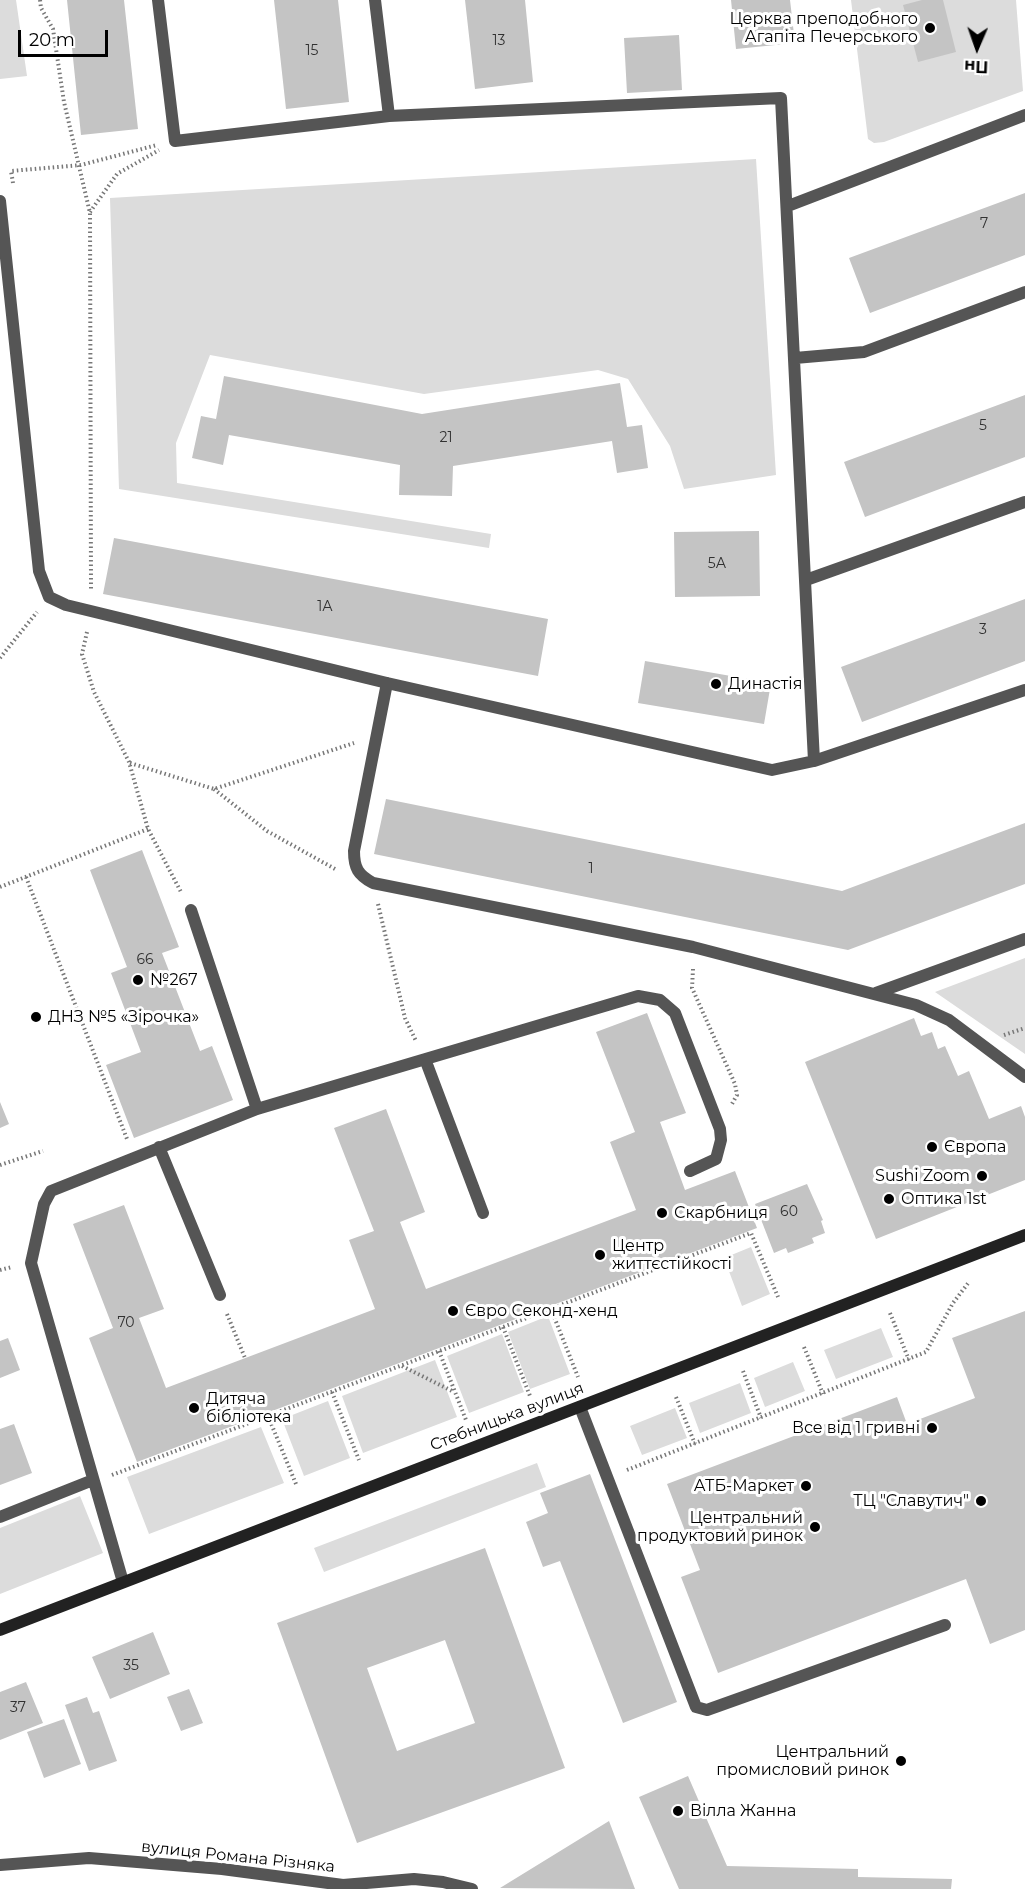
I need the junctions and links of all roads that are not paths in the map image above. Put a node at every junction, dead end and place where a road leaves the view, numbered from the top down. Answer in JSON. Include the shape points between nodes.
{"nodes":[{"id":1,"x":159,"y":0,"type":"edge"},
{"id":2,"x":375,"y":0,"type":"edge"},
{"id":3,"x":1025,"y":115,"type":"edge"},
{"id":4,"x":388,"y":116,"type":"junction"},
{"id":5,"x":0,"y":201,"type":"edge"},
{"id":6,"x":788,"y":206,"type":"junction"},
{"id":7,"x":1025,"y":292,"type":"edge"},
{"id":8,"x":795,"y":358,"type":"junction"},
{"id":9,"x":1025,"y":502,"type":"edge"},
{"id":10,"x":806,"y":580,"type":"junction"},
{"id":11,"x":387,"y":683,"type":"junction"},
{"id":12,"x":1025,"y":690,"type":"edge"},
{"id":13,"x":814,"y":761,"type":"junction"},
{"id":14,"x":191,"y":910,"type":"road end"},
{"id":15,"x":1025,"y":939,"type":"edge"},
{"id":16,"x":876,"y":993,"type":"junction"},
{"id":17,"x":425,"y":1059,"type":"junction"},
{"id":18,"x":1025,"y":1077,"type":"edge"},
{"id":19,"x":257,"y":1109,"type":"junction"},
{"id":20,"x":159,"y":1147,"type":"junction"},
{"id":21,"x":690,"y":1171,"type":"dead end"},
{"id":22,"x":483,"y":1213,"type":"dead end"},
{"id":23,"x":1025,"y":1235,"type":"edge"},
{"id":24,"x":219,"y":1295,"type":"road end"},
{"id":25,"x":580,"y":1407,"type":"junction"},
{"id":26,"x":93,"y":1480,"type":"junction"},
{"id":27,"x":0,"y":1517,"type":"edge"},
{"id":28,"x":123,"y":1582,"type":"junction"},
{"id":29,"x":945,"y":1625,"type":"dead end"},
{"id":30,"x":0,"y":1630,"type":"edge"},
{"id":31,"x":0,"y":1865,"type":"edge"},
{"id":32,"x":472,"y":1889,"type":"edge"}],
"edges":[{"from":1,"to":4,"type":"lane","via":[[175,141]]},
{"from":2,"to":4,"type":"lane"},
{"from":3,"to":6,"type":"lane"},
{"from":4,"to":6,"type":"lane","via":[[781,98]]},
{"from":5,"to":11,"type":"lane","via":[[39,571],[49,597],[66,605]]},
{"from":6,"to":8,"type":"lane"},
{"from":7,"to":8,"type":"lane","via":[[864,352]]},
{"from":8,"to":10,"type":"lane"},
{"from":9,"to":10,"type":"lane"},
{"from":10,"to":13,"type":"lane"},
{"from":11,"to":13,"type":"lane","via":[[772,770]]},
{"from":11,"to":16,"type":"lane","via":[[354,851],[354,864],[360,876],[373,883],[693,947]]},
{"from":12,"to":13,"type":"lane"},
{"from":14,"to":19,"type":"lane"},
{"from":15,"to":16,"type":"lane"},
{"from":16,"to":18,"type":"lane","via":[[936,1012]]},
{"from":17,"to":19,"type":"lane"},
{"from":17,"to":21,"type":"lane","via":[[638,996],[666,1002],[675,1013],[721,1140],[716,1159]]},
{"from":17,"to":22,"type":"lane"},
{"from":19,"to":20,"type":"lane"},
{"from":20,"to":24,"type":"lane"},
{"from":20,"to":26,"type":"lane","via":[[51,1191],[44,1204],[31,1263]]},
{"from":23,"to":25,"type":"street","name":"Стебницька вулиця"},
{"from":25,"to":28,"type":"street","name":"Стебницька вулиця"},
{"from":25,"to":29,"type":"lane","via":[[693,1703],[701,1710]]},
{"from":26,"to":27,"type":"lane"},
{"from":26,"to":28,"type":"lane"},
{"from":28,"to":30,"type":"street","name":"Стебницька вулиця"},
{"from":31,"to":32,"type":"lane","name":"вулиця Романа Різняка","via":[[89,1858],[222,1869],[343,1885],[414,1879]]}]}
